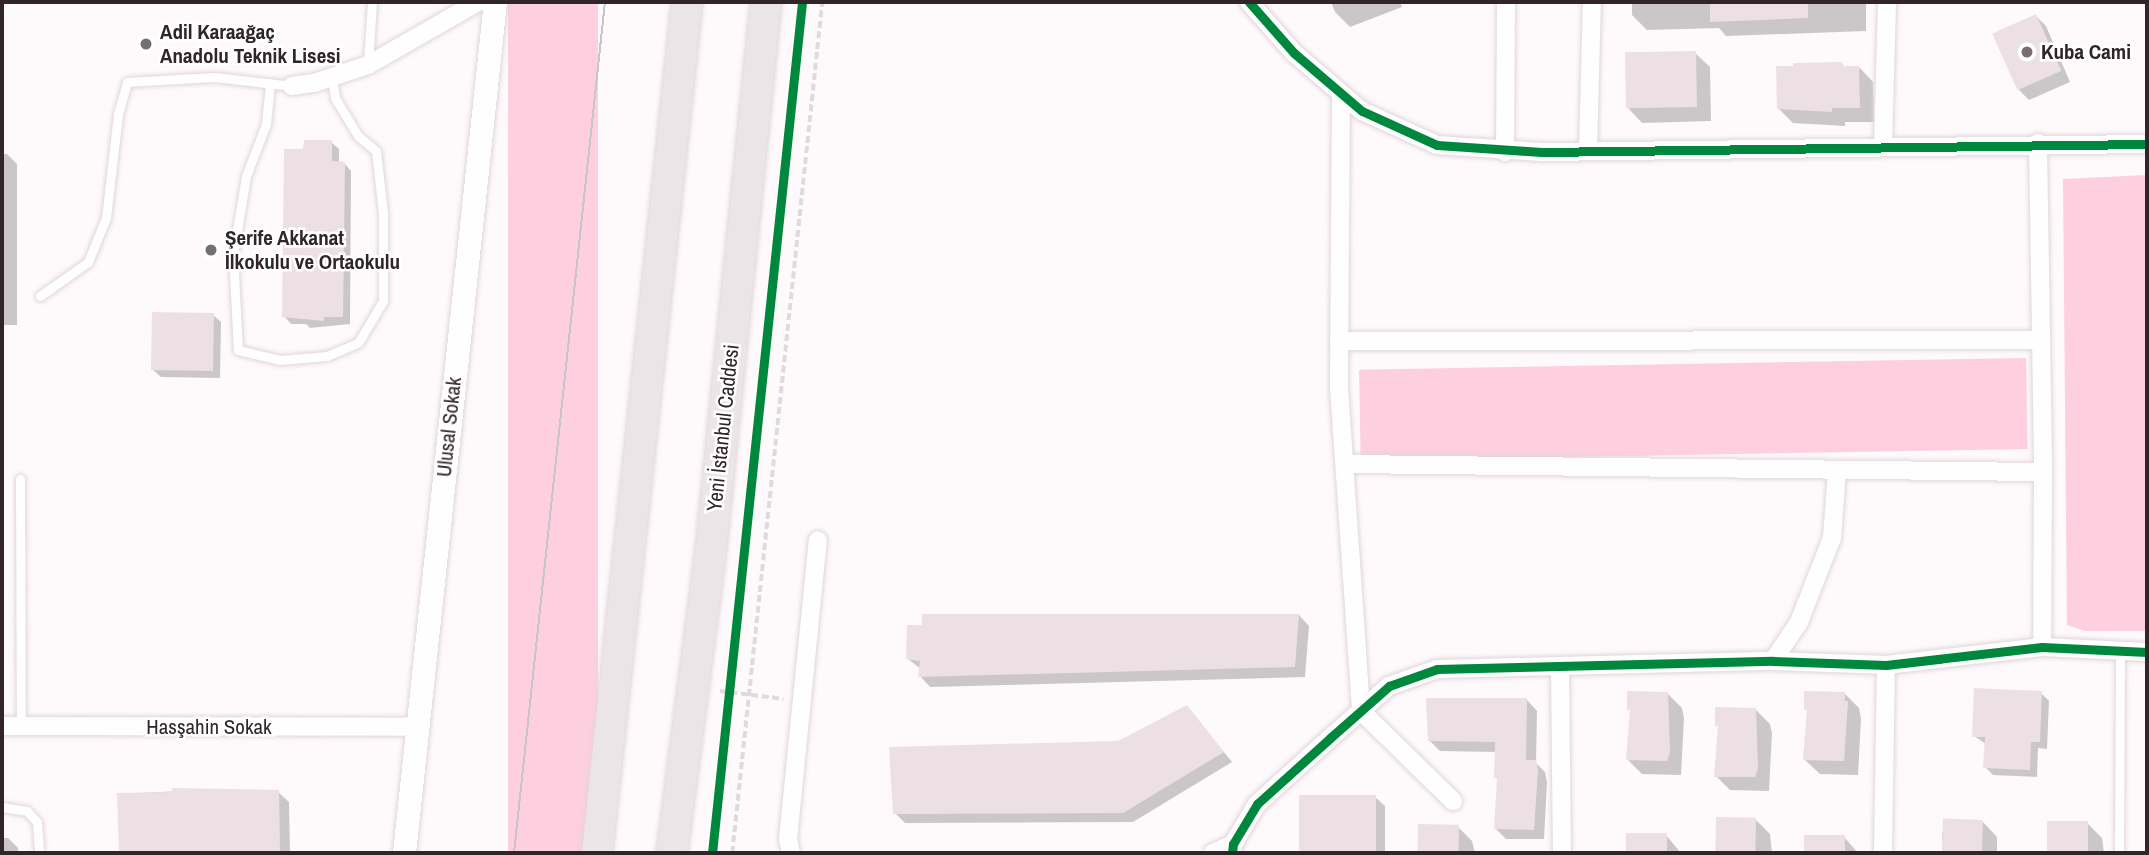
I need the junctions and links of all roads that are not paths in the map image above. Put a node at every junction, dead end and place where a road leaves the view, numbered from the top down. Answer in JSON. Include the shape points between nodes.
{"nodes":[{"id":1,"x":372,"y":2,"type":"edge"},
{"id":2,"x":478,"y":2,"type":"edge"},
{"id":3,"x":495,"y":2,"type":"edge"},
{"id":4,"x":687,"y":2,"type":"edge"},
{"id":5,"x":766,"y":2,"type":"edge"},
{"id":6,"x":1249,"y":2,"type":"edge"},
{"id":7,"x":1506,"y":2,"type":"edge"},
{"id":8,"x":1592,"y":2,"type":"edge"},
{"id":9,"x":1887,"y":2,"type":"edge"},
{"id":10,"x":368,"y":65,"type":"junction"},
{"id":11,"x":332,"y":77,"type":"junction"},
{"id":12,"x":270,"y":83,"type":"junction"},
{"id":13,"x":292,"y":86,"type":"joint"},
{"id":14,"x":1341,"y":93,"type":"junction"},
{"id":15,"x":2038,"y":143,"type":"junction"},
{"id":16,"x":2147,"y":144,"type":"edge"},
{"id":17,"x":1883,"y":146,"type":"junction"},
{"id":18,"x":1587,"y":151,"type":"junction"},
{"id":19,"x":1504,"y":152,"type":"junction"},
{"id":20,"x":40,"y":296,"type":"dead end"},
{"id":21,"x":2041,"y":340,"type":"junction"},
{"id":22,"x":1339,"y":341,"type":"junction"},
{"id":23,"x":1346,"y":464,"type":"junction"},
{"id":24,"x":1837,"y":470,"type":"junction"},
{"id":25,"x":2043,"y":472,"type":"junction"},
{"id":26,"x":19,"y":479,"type":"dead end"},
{"id":27,"x":818,"y":541,"type":"dead end"},
{"id":28,"x":2042,"y":647,"type":"junction"},
{"id":29,"x":2120,"y":651,"type":"junction"},
{"id":30,"x":2147,"y":652,"type":"edge"},
{"id":31,"x":1773,"y":661,"type":"junction"},
{"id":32,"x":1886,"y":665,"type":"junction"},
{"id":33,"x":1560,"y":667,"type":"junction"},
{"id":34,"x":1362,"y":710,"type":"junction"},
{"id":35,"x":2,"y":726,"type":"edge"},
{"id":36,"x":21,"y":726,"type":"junction"},
{"id":37,"x":417,"y":727,"type":"junction"},
{"id":38,"x":1454,"y":801,"type":"dead end"},
{"id":39,"x":2,"y":807,"type":"edge"},
{"id":40,"x":1233,"y":849,"type":"edge"},
{"id":41,"x":39,"y":853,"type":"edge"},
{"id":42,"x":404,"y":853,"type":"edge"},
{"id":43,"x":597,"y":853,"type":"edge"},
{"id":44,"x":672,"y":853,"type":"edge"},
{"id":45,"x":791,"y":853,"type":"edge"},
{"id":46,"x":1213,"y":853,"type":"edge"},
{"id":47,"x":1562,"y":853,"type":"edge"},
{"id":48,"x":1883,"y":853,"type":"edge"},
{"id":49,"x":2119,"y":853,"type":"edge"}],
"edges":[{"from":1,"to":10,"type":"lane"},
{"from":2,"to":10,"type":"street"},
{"from":3,"to":37,"type":"street","name":"Ulusal Sokak"},
{"from":4,"to":43,"type":"highway"},
{"from":5,"to":44,"type":"highway","name":"Yeni İstanbul Caddesi","via":[[711,550]]},
{"from":6,"to":14,"type":"street","via":[[1294,53]]},
{"from":7,"to":19,"type":"street"},
{"from":8,"to":18,"type":"street"},
{"from":9,"to":17,"type":"street"},
{"from":10,"to":11,"type":"street"},
{"from":11,"to":12,"type":"lane","via":[[335,99],[358,136],[376,151],[383,213],[383,301],[358,343],[327,356],[280,360],[238,350],[233,255],[246,176],[265,124]]},
{"from":11,"to":13,"type":"street"},
{"from":12,"to":13,"type":"lane"},
{"from":12,"to":20,"type":"lane","via":[[214,77],[127,82],[118,114],[106,218],[88,262]]},
{"from":14,"to":19,"type":"street","via":[[1362,111],[1437,145]]},
{"from":14,"to":22,"type":"street"},
{"from":15,"to":16,"type":"street"},
{"from":15,"to":17,"type":"street"},
{"from":15,"to":21,"type":"street"},
{"from":17,"to":18,"type":"street"},
{"from":18,"to":19,"type":"street"},
{"from":21,"to":22,"type":"street"},
{"from":21,"to":25,"type":"street"},
{"from":22,"to":23,"type":"street"},
{"from":23,"to":24,"type":"street"},
{"from":23,"to":34,"type":"street"},
{"from":24,"to":25,"type":"street"},
{"from":24,"to":31,"type":"street","via":[[1832,538],[1799,622]]},
{"from":25,"to":28,"type":"street"},
{"from":26,"to":36,"type":"lane"},
{"from":27,"to":45,"type":"street","via":[[788,839]]},
{"from":28,"to":29,"type":"street"},
{"from":28,"to":32,"type":"street"},
{"from":29,"to":30,"type":"street"},
{"from":29,"to":49,"type":"lane"},
{"from":31,"to":32,"type":"street"},
{"from":31,"to":33,"type":"street"},
{"from":32,"to":48,"type":"street"},
{"from":33,"to":34,"type":"street","via":[[1437,669],[1390,686]]},
{"from":33,"to":47,"type":"street"},
{"from":34,"to":38,"type":"street"},
{"from":34,"to":40,"type":"street","via":[[1257,804]]},
{"from":35,"to":36,"type":"street","name":"Hasşahin Sokak"},
{"from":36,"to":37,"type":"street","name":"Hasşahin Sokak"},
{"from":37,"to":42,"type":"street","name":"Ulusal Sokak"},
{"from":39,"to":41,"type":"lane","via":[[27,811],[37,822]]},
{"from":40,"to":46,"type":"street"}]}
